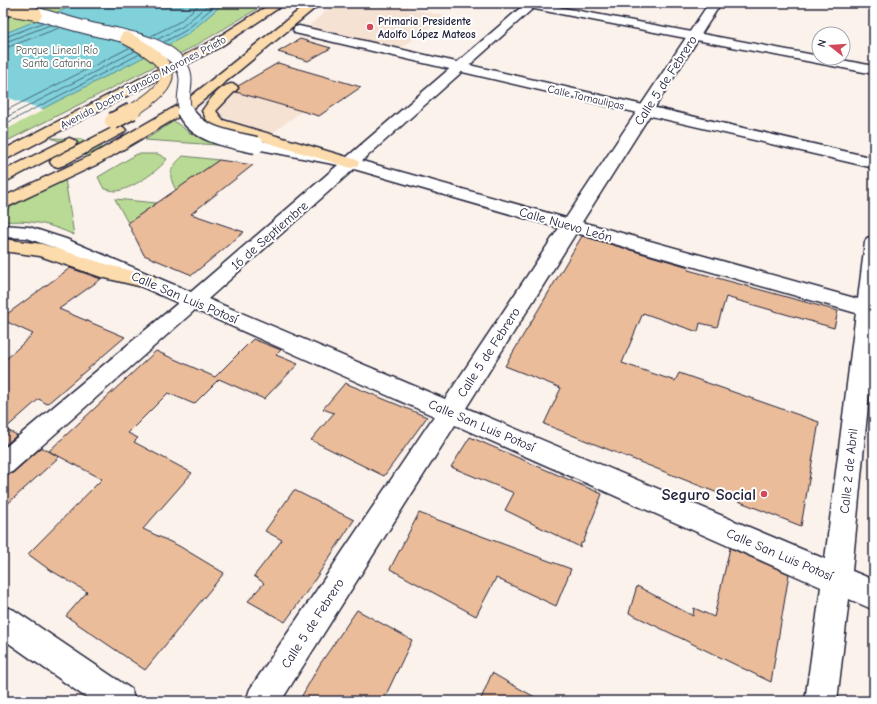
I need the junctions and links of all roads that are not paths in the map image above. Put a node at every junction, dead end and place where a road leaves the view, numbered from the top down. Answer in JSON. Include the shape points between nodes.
{"nodes":[{"id":1,"x":6,"y":3,"type":"edge"},
{"id":2,"x":30,"y":3,"type":"edge"},
{"id":3,"x":280,"y":3,"type":"edge"},
{"id":4,"x":296,"y":3,"type":"edge"},
{"id":5,"x":315,"y":3,"type":"edge"},
{"id":6,"x":330,"y":3,"type":"edge"},
{"id":7,"x":715,"y":3,"type":"edge"},
{"id":8,"x":867,"y":3,"type":"edge"},
{"id":9,"x":3,"y":4,"type":"edge"},
{"id":10,"x":527,"y":4,"type":"edge"},
{"id":11,"x":874,"y":4,"type":"edge"},
{"id":12,"x":3,"y":8,"type":"edge"},
{"id":13,"x":36,"y":14,"type":"junction"},
{"id":14,"x":3,"y":15,"type":"edge"},
{"id":15,"x":299,"y":30,"type":"junction"},
{"id":16,"x":693,"y":36,"type":"junction"},
{"id":17,"x":126,"y":38,"type":"junction"},
{"id":18,"x":459,"y":67,"type":"junction"},
{"id":19,"x":874,"y":70,"type":"edge"},
{"id":20,"x":645,"y":111,"type":"junction"},
{"id":21,"x":3,"y":156,"type":"edge"},
{"id":22,"x":351,"y":163,"type":"junction"},
{"id":23,"x":874,"y":163,"type":"edge"},
{"id":24,"x":3,"y":178,"type":"edge"},
{"id":25,"x":3,"y":189,"type":"edge"},
{"id":26,"x":3,"y":204,"type":"edge"},
{"id":27,"x":571,"y":225,"type":"junction"},
{"id":28,"x":3,"y":231,"type":"edge"},
{"id":29,"x":874,"y":242,"type":"edge"},
{"id":30,"x":3,"y":245,"type":"edge"},
{"id":31,"x":147,"y":281,"type":"junction"},
{"id":32,"x":193,"y":301,"type":"junction"},
{"id":33,"x":870,"y":310,"type":"edge"},
{"id":34,"x":449,"y":411,"type":"junction"},
{"id":35,"x":3,"y":464,"type":"edge"},
{"id":36,"x":837,"y":579,"type":"junction"},
{"id":37,"x":874,"y":595,"type":"edge"},
{"id":38,"x":3,"y":621,"type":"edge"},
{"id":39,"x":119,"y":701,"type":"edge"},
{"id":40,"x":262,"y":701,"type":"edge"},
{"id":41,"x":821,"y":701,"type":"edge"}],
"edges":[{"from":1,"to":9,"type":"highway"},
{"from":2,"to":14,"type":"highway"},
{"from":3,"to":21,"type":"highway","name":"Avenida Doctor Ignacio Morones Prieto","via":[[216,44]]},
{"from":4,"to":25,"type":"highway","via":[[232,55],[174,97],[116,131]]},
{"from":5,"to":26,"type":"highway","via":[[190,104],[94,160]]},
{"from":6,"to":15,"type":"highway"},
{"from":7,"to":16,"type":"street","name":"Calle 5 de Febrero"},
{"from":8,"to":11,"type":"street"},
{"from":9,"to":13,"type":"street","name":"Calle Nuevo León","bridge":true},
{"from":10,"to":16,"type":"street"},
{"from":10,"to":18,"type":"street","name":"16 de Septiembre"},
{"from":12,"to":13,"type":"highway","bridge":true},
{"from":13,"to":17,"type":"street","name":"Calle Nuevo León","bridge":true},
{"from":15,"to":18,"type":"street","name":"Calle Tamaulipas"},
{"from":15,"to":22,"type":"highway","via":[[215,102],[210,108],[210,115],[226,126]]},
{"from":16,"to":19,"type":"street"},
{"from":16,"to":20,"type":"street","name":"Calle 5 de Febrero"},
{"from":17,"to":22,"type":"street","name":"Calle Nuevo León","bridge":true,"via":[[166,52],[181,64],[187,79],[184,108],[187,116],[207,131],[256,145]]},
{"from":17,"to":24,"type":"highway","bridge":true,"via":[[159,59],[168,71],[165,85],[113,121]]},
{"from":18,"to":20,"type":"street","name":"Calle Tamaulipas"},
{"from":18,"to":22,"type":"street","name":"16 de Septiembre"},
{"from":20,"to":23,"type":"street","name":"Calle Tamaulipas"},
{"from":20,"to":27,"type":"street","name":"Calle 5 de Febrero"},
{"from":22,"to":27,"type":"street","name":"Calle Nuevo León"},
{"from":22,"to":32,"type":"street","name":"16 de Septiembre"},
{"from":27,"to":33,"type":"street","name":"Calle Nuevo León"},
{"from":27,"to":34,"type":"street","name":"Calle 5 de Febrero"},
{"from":28,"to":31,"type":"street","name":"Calle San Luis Potosí","via":[[44,237]]},
{"from":29,"to":33,"type":"street","name":"Calle 2 de Abril"},
{"from":30,"to":31,"type":"highway","via":[[42,250],[108,272]]},
{"from":31,"to":32,"type":"street","name":"Calle San Luis Potosí"},
{"from":32,"to":34,"type":"street","name":"Calle San Luis Potosí"},
{"from":32,"to":35,"type":"street","name":"16 de Septiembre"},
{"from":33,"to":36,"type":"street","name":"Calle 2 de Abril"},
{"from":34,"to":36,"type":"street","name":"Calle San Luis Potosí"},
{"from":34,"to":40,"type":"street","name":"Calle 5 de Febrero"},
{"from":36,"to":37,"type":"street","name":"Calle San Luis Potosí"},
{"from":36,"to":41,"type":"street","name":"Calle 2 de Abril"},
{"from":38,"to":39,"type":"street"}]}
